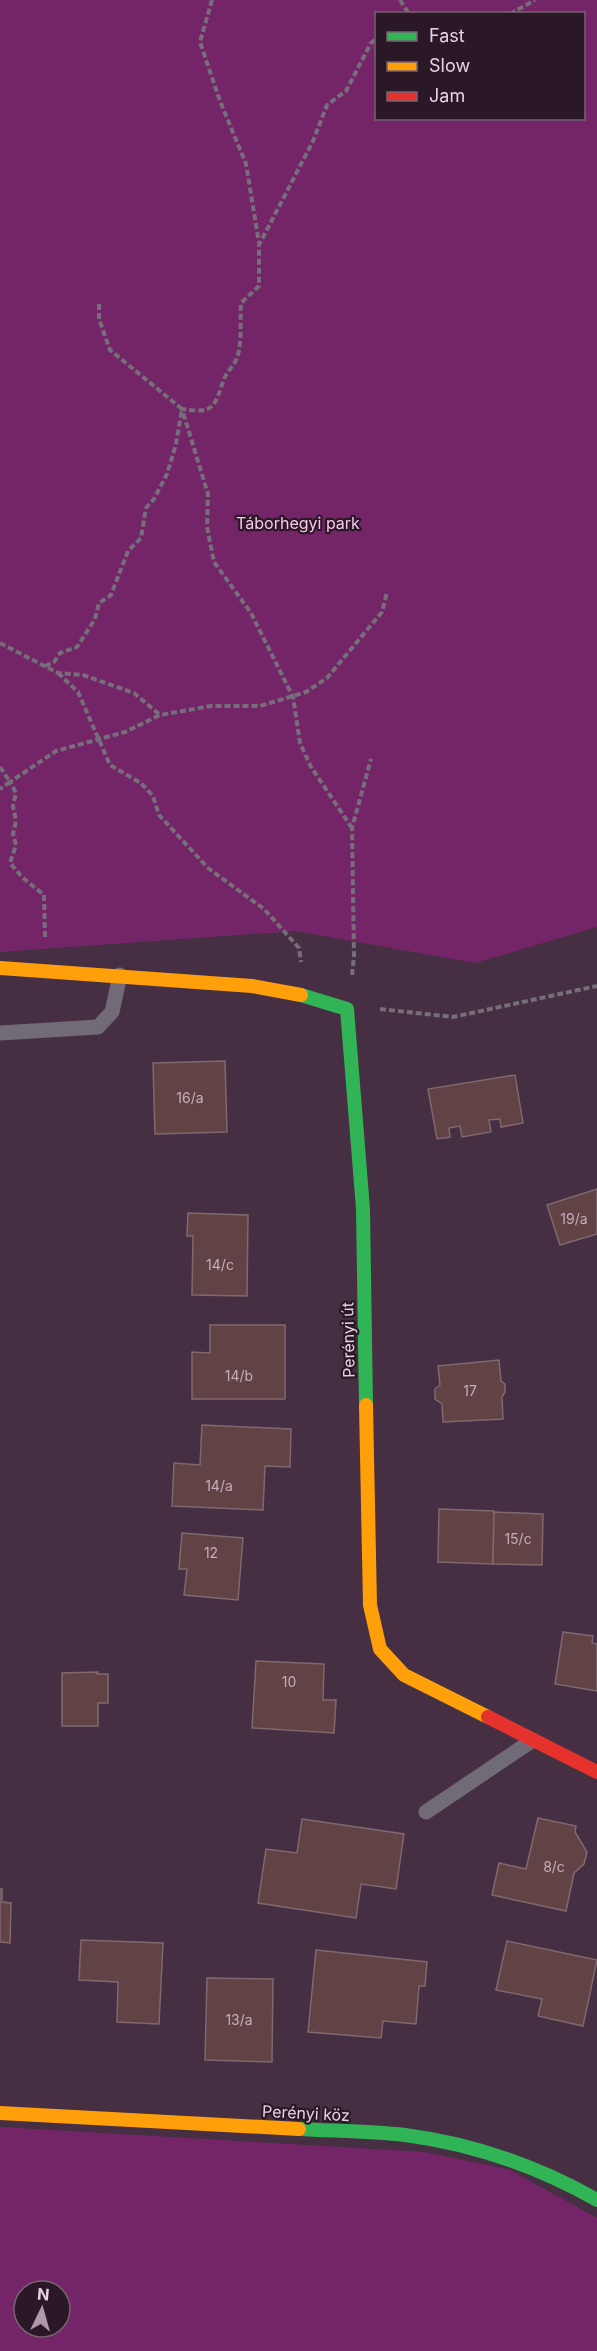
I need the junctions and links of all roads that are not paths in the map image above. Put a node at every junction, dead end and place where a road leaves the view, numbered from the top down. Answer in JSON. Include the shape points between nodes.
{"nodes":[{"id":1,"x":0,"y":968,"type":"edge"},
{"id":2,"x":120,"y":975,"type":"junction"},
{"id":3,"x":0,"y":1033,"type":"edge"},
{"id":4,"x":532,"y":1740,"type":"junction"},
{"id":5,"x":597,"y":1772,"type":"edge"},
{"id":6,"x":426,"y":1812,"type":"dead end"},
{"id":7,"x":0,"y":2113,"type":"edge"},
{"id":8,"x":597,"y":2200,"type":"edge"}],
"edges":[{"from":1,"to":2,"type":"street"},
{"from":2,"to":3,"type":"lane","via":[[112,1011],[98,1027]]},
{"from":2,"to":4,"type":"street","name":"Perényi út","via":[[252,986],[347,1009],[363,1209],[370,1605],[380,1649],[404,1675]]},
{"from":4,"to":5,"type":"street","name":"Perényi út"},
{"from":4,"to":6,"type":"lane"},
{"from":7,"to":8,"type":"street","name":"Perényi köz","via":[[404,2135],[448,2141],[535,2168]]}]}
